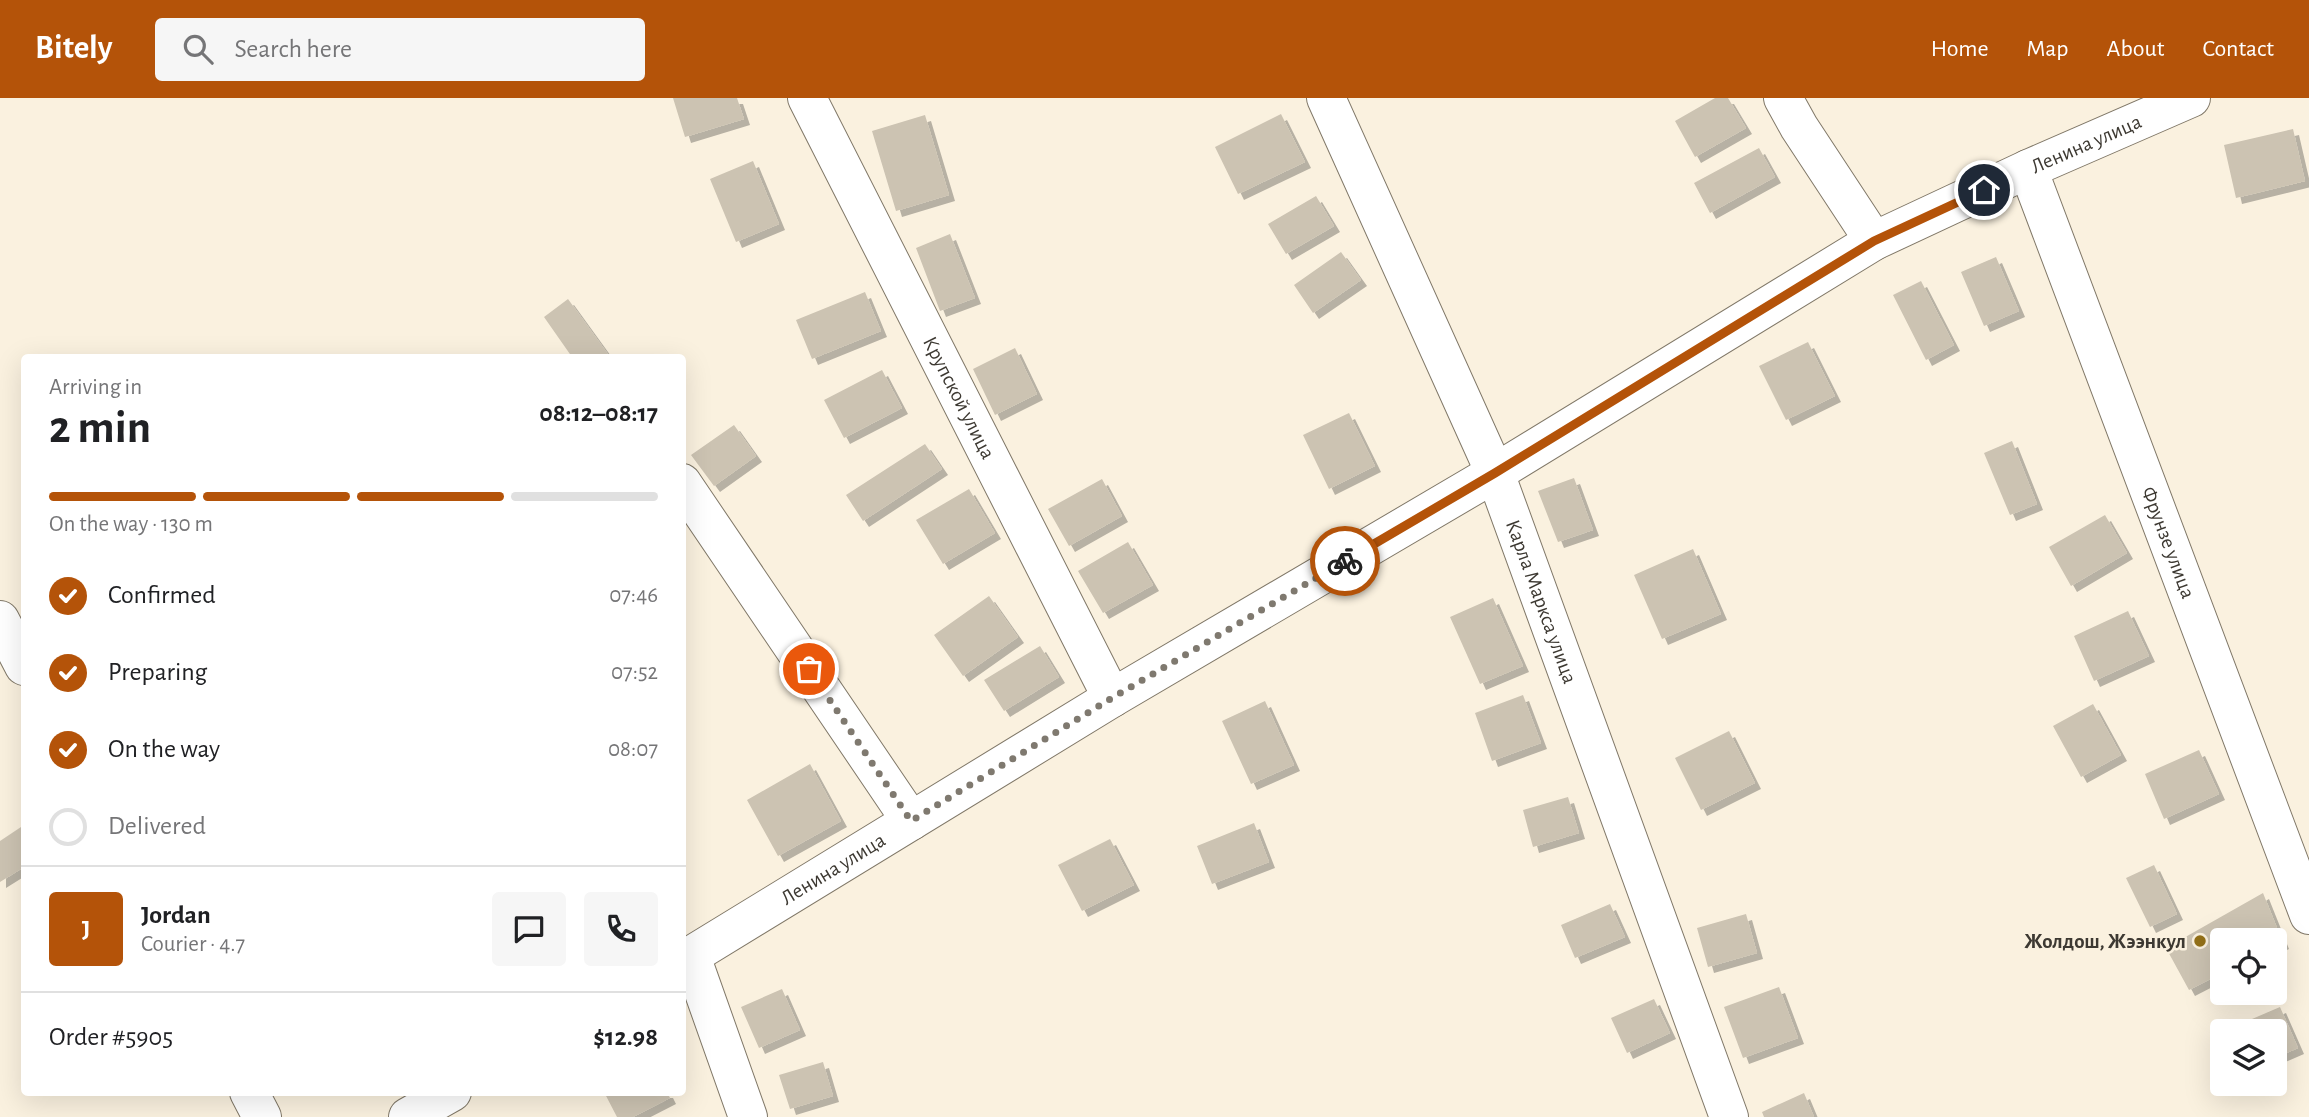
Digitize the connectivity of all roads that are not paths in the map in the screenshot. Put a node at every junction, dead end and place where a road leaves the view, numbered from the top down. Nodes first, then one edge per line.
1 (807, 98) edge
2 (1326, 98) edge
3 (1783, 98) edge
4 (2191, 98) edge
5 (2028, 169) junction
6 (1874, 241) junction
7 (1495, 473) junction
8 (686, 489) edge
9 (0, 620) edge
10 (21, 660) edge
11 (1112, 698) junction
12 (911, 821) junction
13 (2309, 915) edge
14 (687, 959) edge
15 (250, 1096) edge
16 (445, 1096) edge
17 (262, 1117) edge
18 (408, 1117) edge
19 (748, 1117) edge
20 (1729, 1117) edge

1 - 11 street, Крупской улица
2 - 7 street, Карла Маркса улица
3 - 6 street
4 - 5 street, Ленина улица
5 - 6 street, Ленина улица
5 - 13 street, Фрунзе улица
6 - 7 street, Ленина улица
7 - 11 street, Ленина улица
7 - 20 street, Карла Маркса улица
8 - 12 street
9 - 10 street
11 - 12 street, Ленина улица
12 - 14 street, Ленина улица
14 - 19 street
15 - 17 street
16 - 18 street

